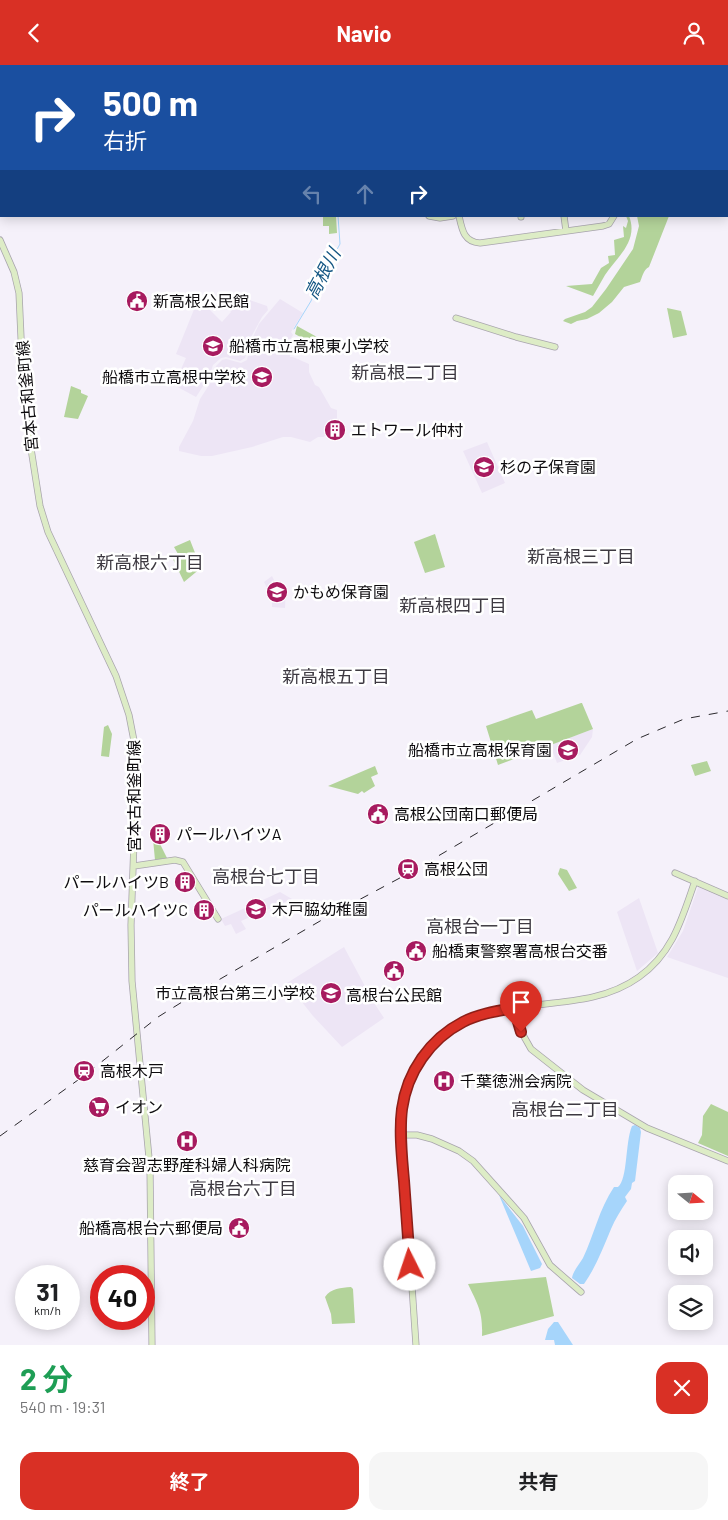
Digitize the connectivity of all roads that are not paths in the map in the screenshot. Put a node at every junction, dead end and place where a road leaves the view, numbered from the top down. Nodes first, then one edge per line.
1 (459, 217) edge
2 (564, 217) edge
3 (613, 217) edge
4 (566, 231) junction
5 (0, 240) edge
6 (456, 317) dead end
7 (555, 347) dead end
8 (134, 866) junction
9 (675, 873) dead end
10 (695, 881) junction
11 (728, 896) edge
12 (218, 919) dead end
13 (514, 1008) junction
14 (401, 1135) junction
15 (728, 1161) edge
16 (581, 1292) dead end
17 (152, 1345) edge
18 (416, 1345) edge

1 - 4 street
2 - 4 street
3 - 4 street
5 - 8 street, 宮本古和釜町線
6 - 7 street
8 - 12 street
8 - 17 street, 宮本古和釜町線
9 - 10 street
10 - 11 street
10 - 13 street
13 - 14 street
13 - 15 street
14 - 16 street
14 - 18 street

